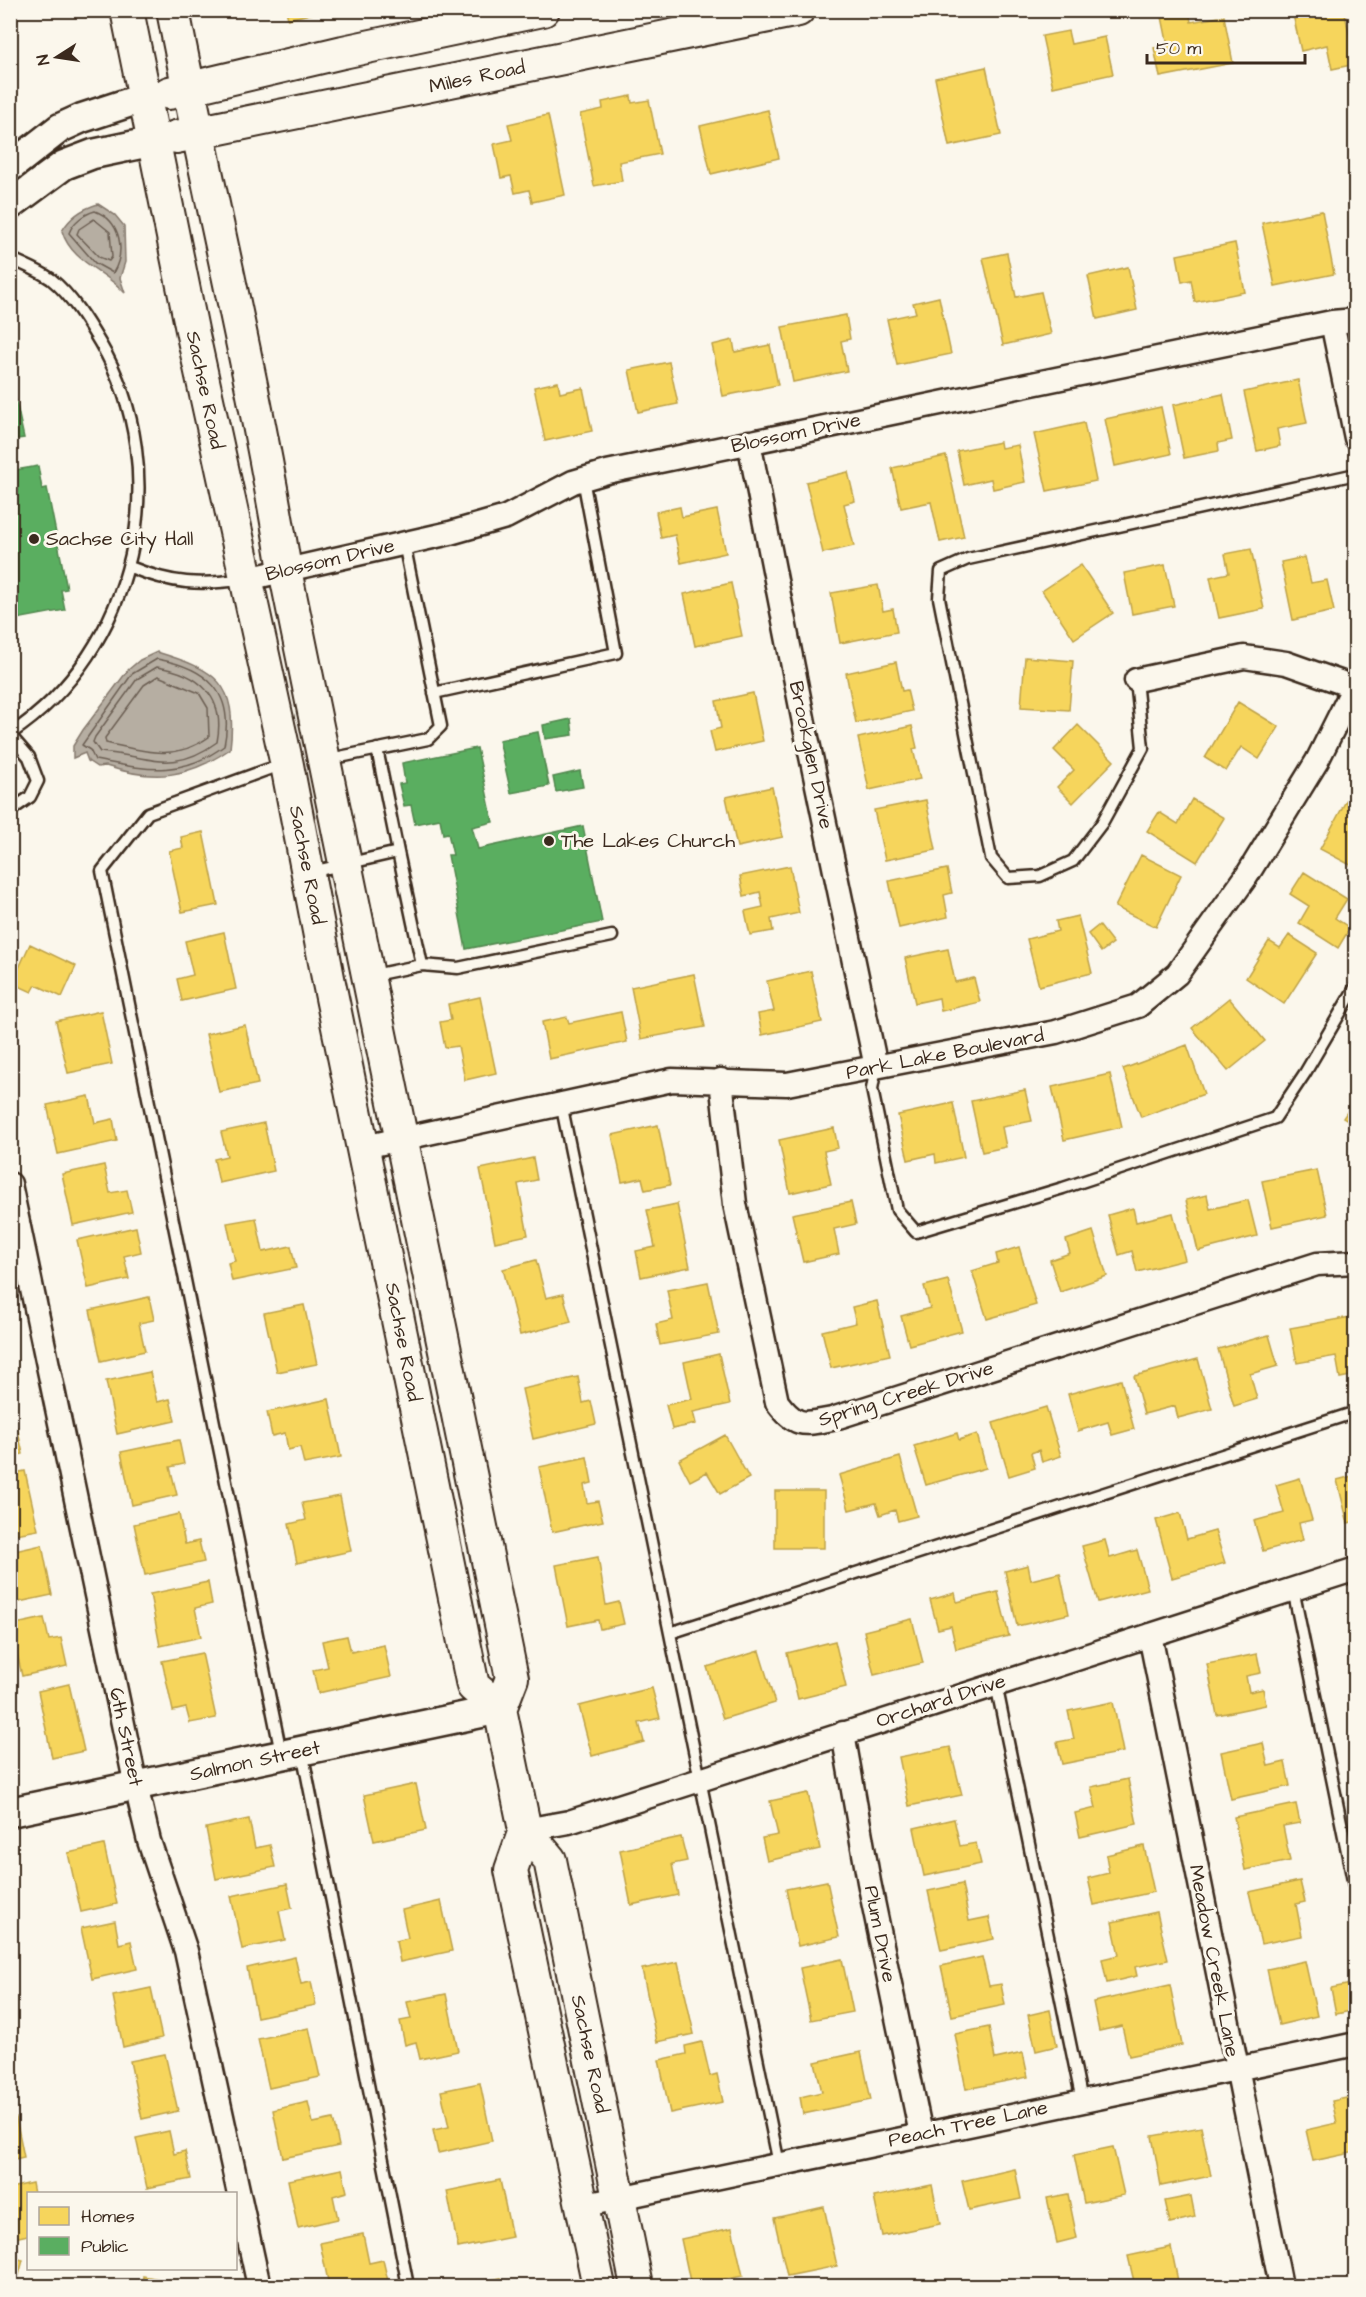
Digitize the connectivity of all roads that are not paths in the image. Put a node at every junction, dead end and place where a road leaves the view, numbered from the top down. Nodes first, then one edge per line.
1 (127, 10) edge
2 (173, 10) edge
3 (543, 10) edge
4 (798, 10) edge
5 (188, 89) junction
6 (146, 97) junction
7 (196, 134) junction
8 (155, 141) junction
9 (10, 167) edge
10 (10, 205) edge
11 (10, 258) edge
12 (1356, 320) edge
13 (1332, 322) junction
14 (1356, 438) edge
15 (749, 442) junction
16 (1356, 474) edge
17 (583, 479) junction
18 (404, 543) junction
19 (130, 567) junction
20 (285, 570) junction
21 (247, 579) junction
22 (1136, 680) joint
23 (1355, 685) edge
24 (434, 693) junction
25 (10, 734) edge
26 (377, 749) junction
27 (325, 760) junction
28 (287, 765) junction
29 (10, 811) edge
30 (398, 852) junction
31 (346, 864) junction
32 (309, 872) junction
33 (612, 936) dead end
34 (422, 965) junction
35 (369, 976) junction
36 (1356, 986) edge
37 (876, 1067) junction
38 (721, 1080) junction
39 (561, 1103) junction
40 (402, 1138) junction
41 (364, 1147) junction
42 (10, 1184) edge
43 (1356, 1262) edge
44 (1356, 1412) edge
45 (1356, 1569) edge
46 (1293, 1589) junction
47 (670, 1633) junction
48 (1150, 1635) junction
49 (996, 1684) junction
50 (500, 1709) junction
51 (843, 1733) junction
52 (292, 1754) junction
53 (700, 1780) junction
54 (136, 1786) junction
55 (10, 1812) edge
56 (525, 1830) junction
57 (1356, 1895) edge
58 (1356, 2044) edge
59 (1236, 2069) junction
60 (1082, 2101) junction
61 (921, 2134) junction
62 (779, 2164) junction
63 (619, 2198) junction
64 (581, 2206) junction
65 (258, 2286) edge
66 (408, 2286) edge
67 (598, 2286) edge
68 (637, 2286) edge
69 (1281, 2286) edge

1 - 6 main road, Sachse Road
2 - 5 main road, Sachse Road
3 - 5 main road
4 - 7 main road, Miles Road
5 - 6 main road
5 - 7 main road, Sachse Road
6 - 8 main road, Sachse Road
6 - 9 street
7 - 8 main road, Miles Road
7 - 20 main road, Sachse Road
8 - 10 street
8 - 21 main road, Sachse Road
11 - 19 lane
12 - 13 street, Blossom Drive
13 - 14 street
13 - 15 street, Blossom Drive
15 - 17 street, Blossom Drive
15 - 37 street, Brookglen Drive
16 - 22 lane
17 - 18 street, Blossom Drive
17 - 24 lane
18 - 20 street, Blossom Drive
18 - 24 lane
19 - 21 lane
19 - 25 lane
20 - 21 street, Blossom Drive
20 - 27 main road, Sachse Road
21 - 28 main road, Sachse Road
22 - 23 street
23 - 37 street, Park Lake Boulevard
24 - 26 lane
25 - 29 lane
26 - 27 lane
26 - 30 lane
27 - 31 main road, Sachse Road
28 - 32 main road, Sachse Road
28 - 52 lane
30 - 31 lane
30 - 34 lane
31 - 32 lane
31 - 35 main road, Sachse Road
32 - 41 main road, Sachse Road
33 - 34 lane
34 - 35 lane
35 - 40 main road, Sachse Road
36 - 37 lane
37 - 38 street, Park Lake Boulevard
38 - 39 street, Park Lake Boulevard
38 - 43 street, Spring Creek Drive
39 - 40 street, Park Lake Boulevard
39 - 47 lane
40 - 41 street, Park Lake Boulevard
40 - 50 main road, Sachse Road
41 - 50 main road, Sachse Road
42 - 54 street, 6th Street
44 - 47 lane
45 - 46 street, Orchard Drive
46 - 48 street, Orchard Drive
46 - 57 lane
47 - 53 lane
48 - 49 street, Orchard Drive
48 - 59 street, Meadow Creek Lane
49 - 51 street, Orchard Drive
49 - 60 lane
50 - 52 street, Salmon Street
50 - 56 main road, Sachse Road
51 - 53 street, Orchard Drive
51 - 61 street, Plum Drive
52 - 54 street, Salmon Street
52 - 66 lane
53 - 56 street, Orchard Drive
53 - 62 lane
54 - 55 street, Salmon Street
54 - 65 street, 6th Street
56 - 63 main road, Sachse Road
56 - 64 main road, Sachse Road
58 - 59 street, Peach Tree Lane
59 - 60 street, Peach Tree Lane
59 - 69 street, Meadow Creek Lane
60 - 61 street, Peach Tree Lane
61 - 62 street, Peach Tree Lane
62 - 63 street, Peach Tree Lane
63 - 64 street, Peach Tree Lane
63 - 68 main road, Sachse Road
64 - 67 main road, Sachse Road

